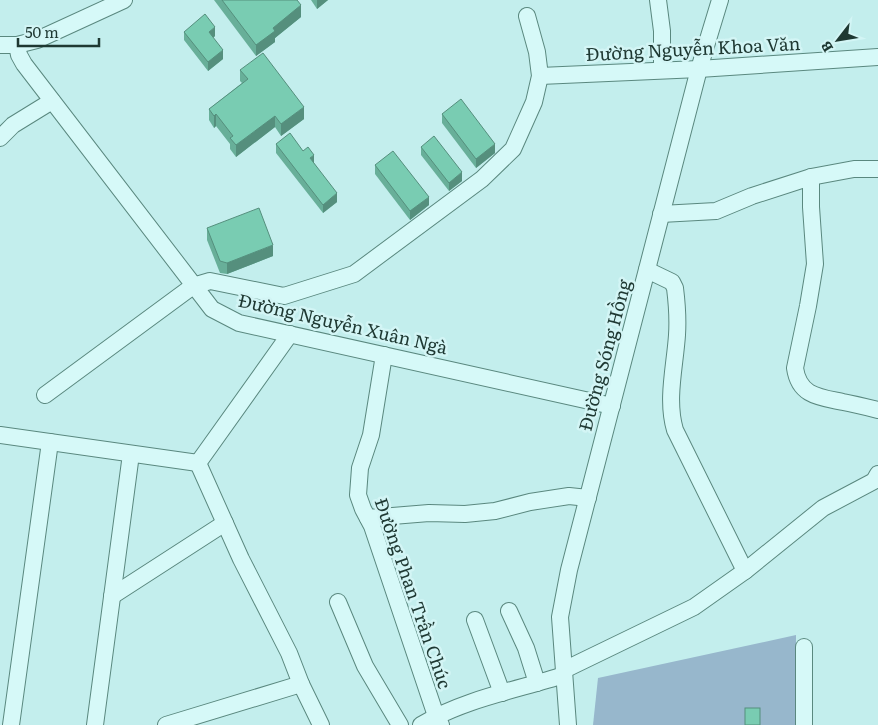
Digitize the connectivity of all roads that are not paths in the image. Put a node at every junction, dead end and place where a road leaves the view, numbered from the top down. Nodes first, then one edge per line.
1 (658, 0) edge
2 (720, 0) edge
3 (118, 1) edge
4 (527, 16) dead end
5 (0, 45) edge
6 (17, 45) junction
7 (878, 57) edge
8 (699, 69) junction
9 (662, 70) junction
10 (540, 76) junction
11 (52, 101) junction
12 (0, 138) edge
13 (878, 169) edge
14 (811, 177) junction
15 (661, 214) junction
16 (647, 270) junction
17 (193, 286) junction
18 (290, 334) junction
19 (384, 355) junction
20 (45, 395) dead end
21 (612, 406) junction
22 (878, 410) edge
23 (0, 435) edge
24 (50, 442) junction
25 (131, 454) junction
26 (198, 463) junction
27 (878, 474) edge
28 (588, 498) junction
29 (368, 518) junction
30 (225, 523) junction
31 (745, 571) junction
32 (112, 596) junction
33 (338, 602) dead end
34 (508, 611) dead end
35 (475, 620) dead end
36 (804, 647) dead end
37 (564, 672) junction
38 (301, 684) junction
39 (537, 684) junction
40 (502, 693) junction
41 (438, 721) edge
42 (11, 725) edge
43 (95, 725) edge
44 (166, 725) edge
45 (321, 725) edge
46 (400, 725) edge
47 (421, 725) edge
48 (568, 725) edge
49 (804, 725) edge

1 - 9 street
2 - 8 street, Đường Sóng Hồng
3 - 6 street
4 - 10 street
5 - 6 street
6 - 11 street, Đường Nguyễn Xuân Ngà
7 - 8 street, Đường Nguyễn Khoa Văn
8 - 9 street, Đường Nguyễn Khoa Văn
8 - 15 street, Đường Sóng Hồng
9 - 10 street, Đường Nguyễn Khoa Văn
10 - 17 street
11 - 12 street
11 - 17 street, Đường Nguyễn Xuân Ngà
13 - 14 street
14 - 15 street
14 - 22 street
15 - 16 street, Đường Sóng Hồng
16 - 21 street, Đường Sóng Hồng
16 - 31 street
17 - 18 street, Đường Nguyễn Xuân Ngà
17 - 20 street
18 - 19 street, Đường Nguyễn Xuân Ngà
18 - 26 street
19 - 21 street, Đường Nguyễn Xuân Ngà
19 - 29 street, Đường Phan Trần Chúc
21 - 28 street, Đường Sóng Hồng
23 - 24 street
24 - 25 street
24 - 42 street
25 - 26 street
25 - 32 street
26 - 30 street
27 - 31 street
28 - 29 street
28 - 37 street, Đường Sóng Hồng
29 - 41 street, Đường Phan Trần Chúc
30 - 32 street
30 - 38 street
31 - 37 street
32 - 43 street
33 - 46 street
34 - 39 street
35 - 40 street
36 - 49 street
37 - 39 street
37 - 48 street, Đường Sóng Hồng
38 - 44 street
38 - 45 street
39 - 40 street
40 - 41 street
41 - 47 street

